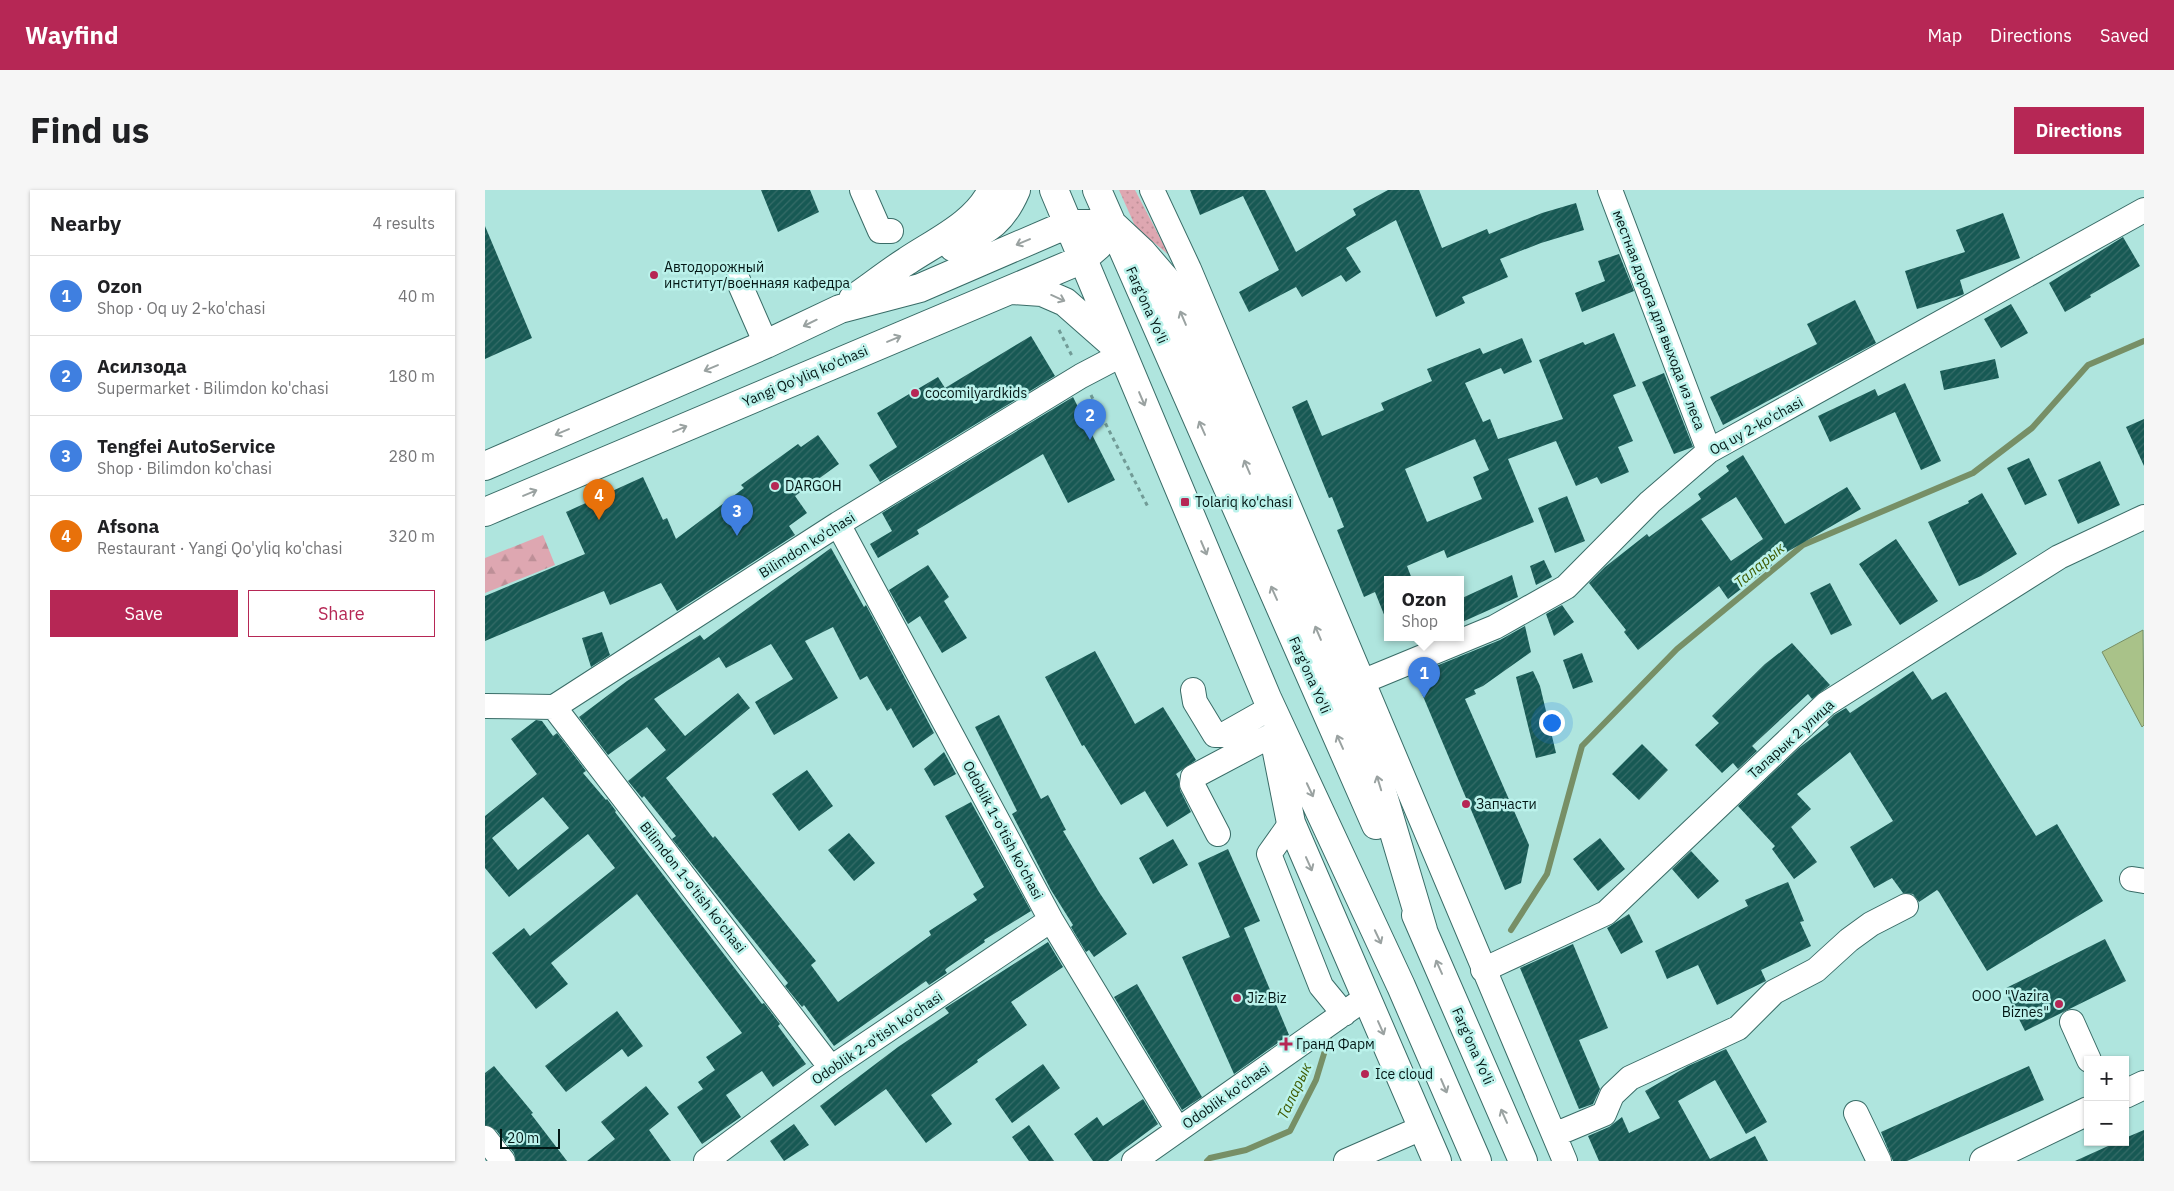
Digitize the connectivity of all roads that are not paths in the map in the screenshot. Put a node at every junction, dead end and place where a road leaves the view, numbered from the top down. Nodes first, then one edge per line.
1 (862, 190) edge
2 (992, 190) edge
3 (1016, 190) edge
4 (1054, 190) edge
5 (1097, 190) edge
6 (1152, 190) edge
7 (1610, 190) edge
8 (2144, 210) edge
9 (1068, 224) junction
10 (1112, 224) junction
11 (891, 231) dead end
12 (1083, 259) junction
13 (738, 280) dead end
14 (880, 280) junction
15 (1011, 290) junction
16 (840, 308) junction
17 (766, 344) junction
18 (1123, 354) junction
19 (1709, 451) junction
20 (485, 466) edge
21 (485, 512) edge
22 (2144, 517) edge
23 (839, 524) junction
24 (1464, 640) edge
25 (1462, 641) edge
26 (1364, 682) junction
27 (1193, 690) dead end
28 (485, 706) edge
29 (554, 707) junction
30 (1270, 714) junction
31 (1291, 823) junction
32 (1218, 834) dead end
33 (1906, 906) dead end
34 (1051, 920) junction
35 (1483, 970) junction
36 (1367, 997) junction
37 (1344, 1014) junction
38 (2072, 1022) dead end
39 (2087, 1056) edge
40 (831, 1068) junction
41 (2144, 1084) edge
42 (2129, 1092) edge
43 (1856, 1113) dead end
44 (2084, 1114) edge
45 (1424, 1127) junction
46 (1178, 1130) junction
47 (1554, 1135) junction
48 (485, 1138) edge
49 (503, 1161) edge
50 (706, 1161) edge
51 (1134, 1161) edge
52 (1346, 1161) edge
53 (1437, 1161) edge
54 (1477, 1161) edge
55 (1523, 1161) edge
56 (1565, 1161) edge
57 (1879, 1161) edge
58 (1984, 1161) edge

1 - 11 street
2 - 14 main road
3 - 14 main road
4 - 9 main road
5 - 10 main road
6 - 26 street
7 - 19 street, местная дорога для выхода из леса
8 - 19 street, Oq uy 2-ko'chasi
9 - 10 main road
9 - 12 main road
9 -> 16 main road
10 - 12 main road, Yangi Qo'yliq ko'chasi
55 -> 10 main road, Farg'ona Yo'li
12 - 15 main road, Yangi Qo'yliq ko'chasi
12 - 18 main road
13 - 17 street
14 - 16 main road
15 -> 18 main road
21 -> 15 main road, Yangi Qo'yliq ko'chasi
16 -> 17 main road
17 -> 20 main road
18 - 23 street, Bilimdon ko'chasi
18 -> 30 main road
19 - 24 street, Oq uy 2-ko'chasi
22 - 35 street, Таларык 2 улица
23 - 29 street, Bilimdon ko'chasi
23 - 34 street, Odoblik 1-o'tish ko'chasi
25 - 26 street, Oq uy 2-ko'chasi
26 - 35 street
27 - 30 street
28 - 29 street
29 - 40 street, Bilimdon 1-o'tish ko'chasi
30 - 31 main road
30 - 32 street
30 -> 54 main road
31 -> 36 main road
31 - 37 street
33 - 47 street
34 - 40 street, Odoblik 2-o'tish ko'chasi
34 - 46 street, Odoblik 1-o'tish ko'chasi
35 - 47 street
36 - 37 street, Odoblik ko'chasi
36 -> 45 main road
37 - 46 street, Odoblik ko'chasi
38 - 39 street
40 - 50 street, Odoblik 2-o'tish ko'chasi
41 - 42 main road
43 - 57 street
44 - 58 main road
45 - 52 street
45 - 53 main road
46 - 51 street, Odoblik ko'chasi
47 - 56 street
48 - 49 street

